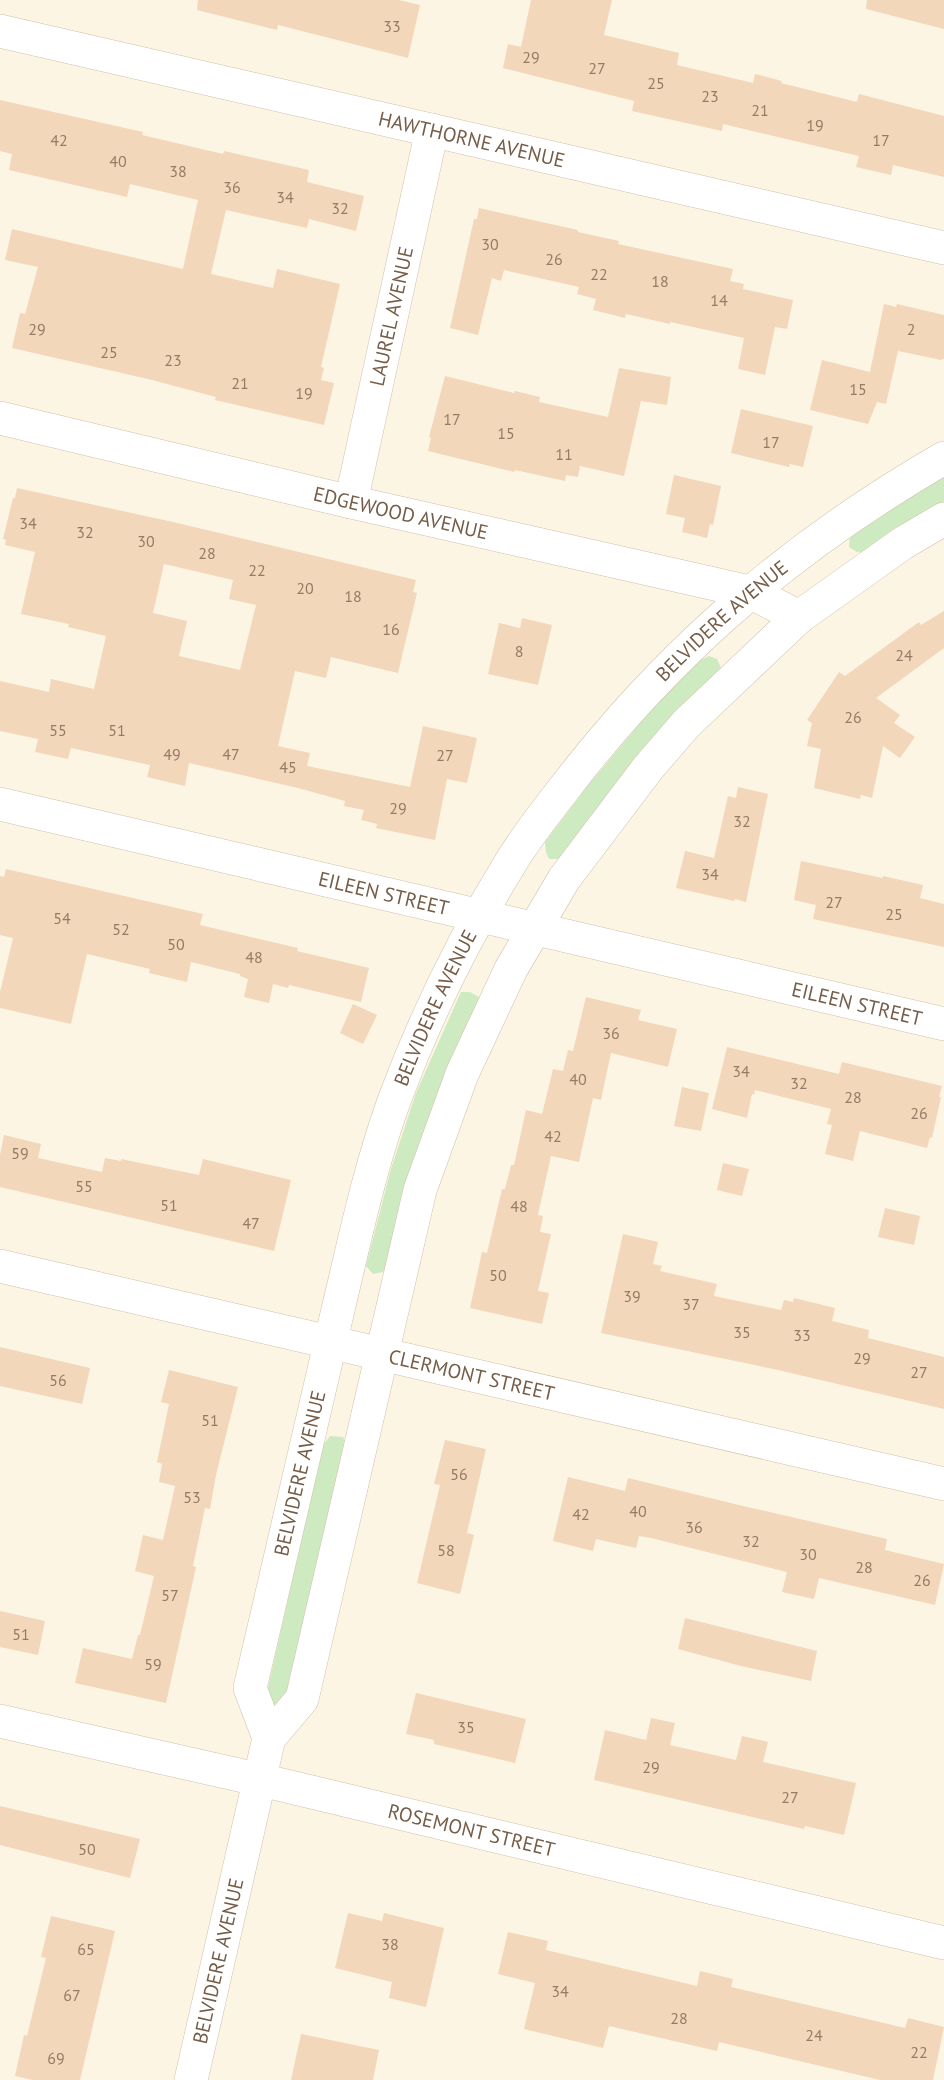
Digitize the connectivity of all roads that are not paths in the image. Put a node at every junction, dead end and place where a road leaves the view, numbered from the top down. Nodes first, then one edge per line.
1 (0, 31) edge
2 (432, 130) junction
3 (944, 248) edge
4 (0, 418) edge
5 (944, 458) edge
6 (351, 502) junction
7 (944, 519) edge
8 (750, 592) junction
9 (799, 617) junction
10 (0, 804) edge
11 (481, 915) junction
12 (536, 928) junction
13 (944, 1024) edge
14 (0, 1266) edge
15 (330, 1343) junction
16 (382, 1354) junction
17 (944, 1484) edge
18 (0, 1721) edge
19 (269, 1738) junction
20 (261, 1780) junction
21 (944, 1942) edge
22 (191, 2080) edge

1 - 2 street, HAWTHORNE AVENUE
2 - 3 street, HAWTHORNE AVENUE
2 - 6 street, LAUREL AVENUE
4 - 6 street, EDGEWOOD AVENUE
5 - 8 street, BELVIDERE AVENUE
6 - 8 street, EDGEWOOD AVENUE
7 - 9 street, BELVIDERE AVENUE
8 - 9 street, EDGEWOOD AVENUE
8 - 11 street, BELVIDERE AVENUE
9 - 12 street, BELVIDERE AVENUE
10 - 11 street, EILEEN STREET
11 - 12 street, EILEEN STREET
11 - 15 street, BELVIDERE AVENUE
12 - 13 street, EILEEN STREET
12 - 16 street, BELVIDERE AVENUE
14 - 15 street, CLERMONT STREET
15 - 16 street, CLERMONT STREET
15 - 19 street, BELVIDERE AVENUE
16 - 17 street, CLERMONT STREET
16 - 19 street, BELVIDERE AVENUE
18 - 20 street, ROSEMONT STREET
19 - 20 street, BELVIDERE AVENUE
20 - 21 street, ROSEMONT STREET
20 - 22 street, BELVIDERE AVENUE

